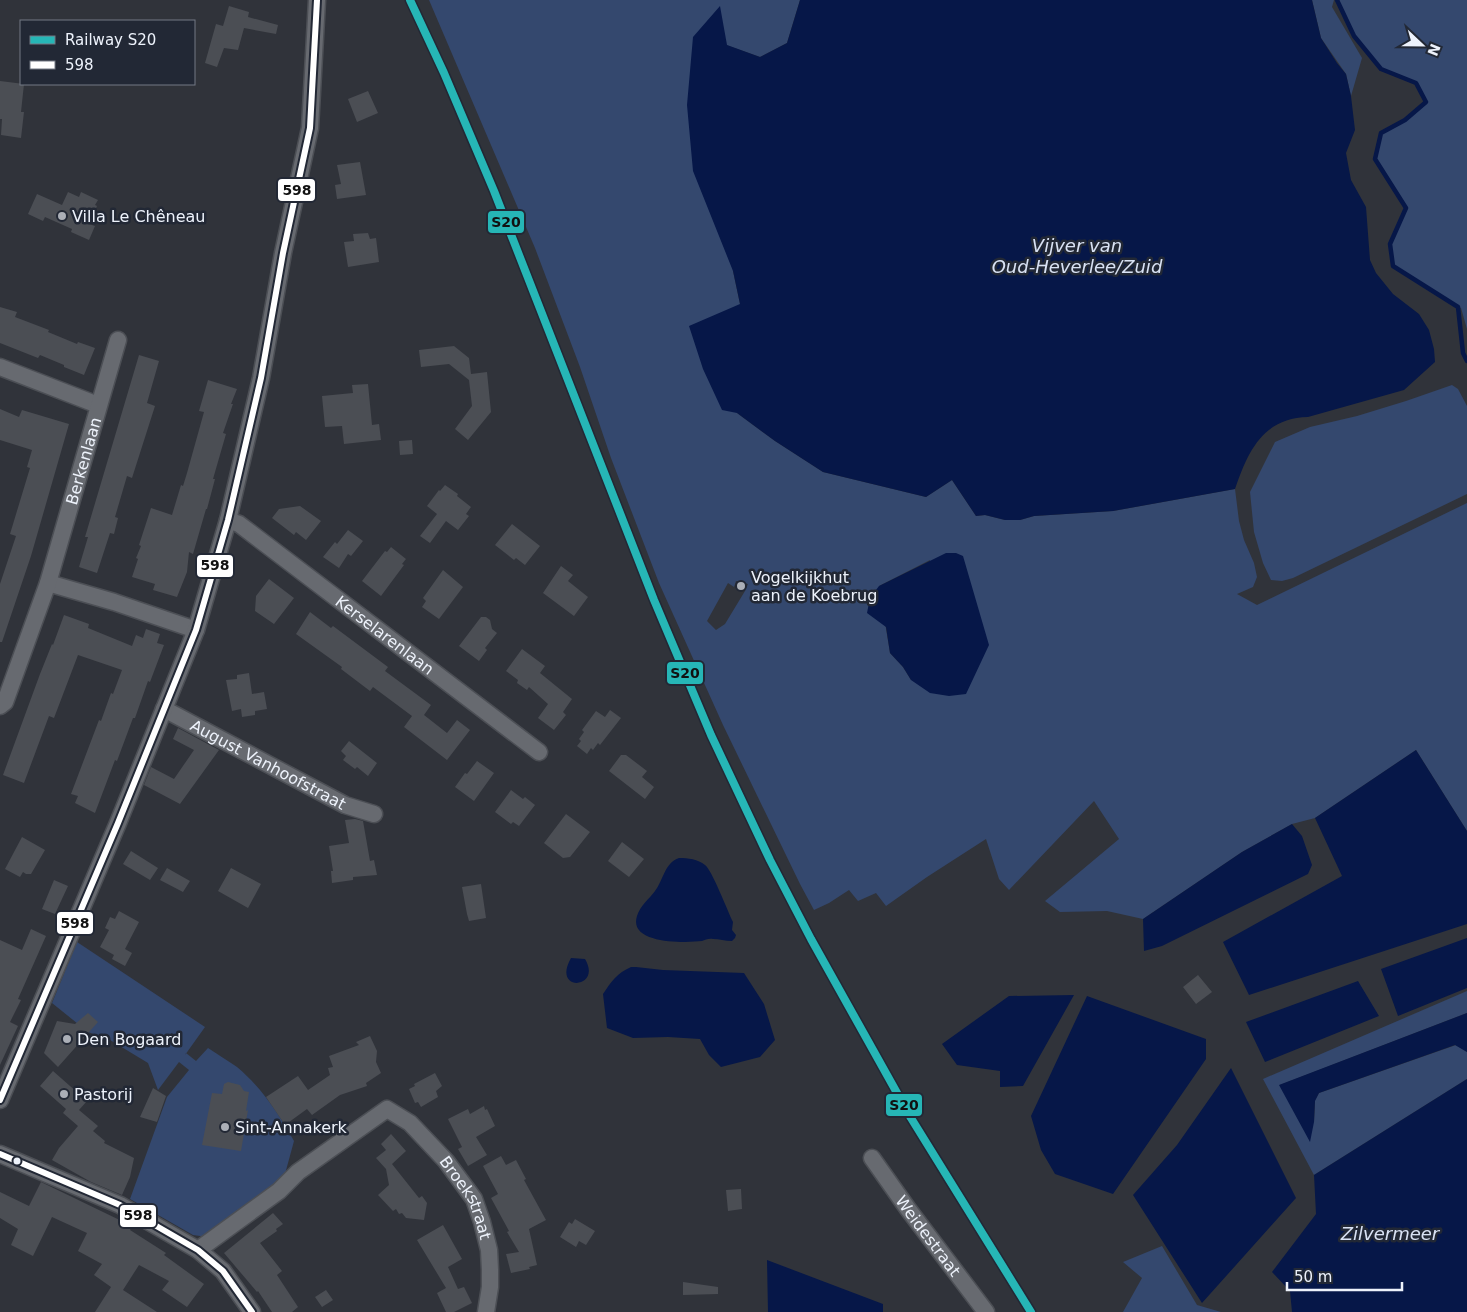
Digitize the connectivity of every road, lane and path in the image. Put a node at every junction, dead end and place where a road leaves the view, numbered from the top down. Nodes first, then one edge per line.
1 (317, 0) edge
2 (118, 340) dead end
3 (0, 367) edge
4 (98, 405) junction
5 (228, 520) junction
6 (48, 583) junction
7 (196, 630) junction
8 (0, 706) edge
9 (164, 709) junction
10 (539, 752) dead end
11 (374, 814) dead end
12 (5, 1074) edge
13 (0, 1100) edge
14 (0, 1154) edge
15 (872, 1158) dead end
16 (193, 1247) junction
17 (252, 1312) edge
18 (486, 1312) edge
19 (986, 1312) edge

1 - 5 street
2 - 4 street, Berkenlaan
3 - 4 street
4 - 6 street, Berkenlaan
5 - 7 street
5 - 10 street, Kerselarenlaan
6 - 7 street
6 - 8 street, Berkenlaan
7 - 9 street
9 - 11 street, August Vanhoofstraat
9 - 12 street
12 - 13 street
14 - 16 street
15 - 19 street, Weidestraat
16 - 17 street
16 - 18 street, Broekstraat

